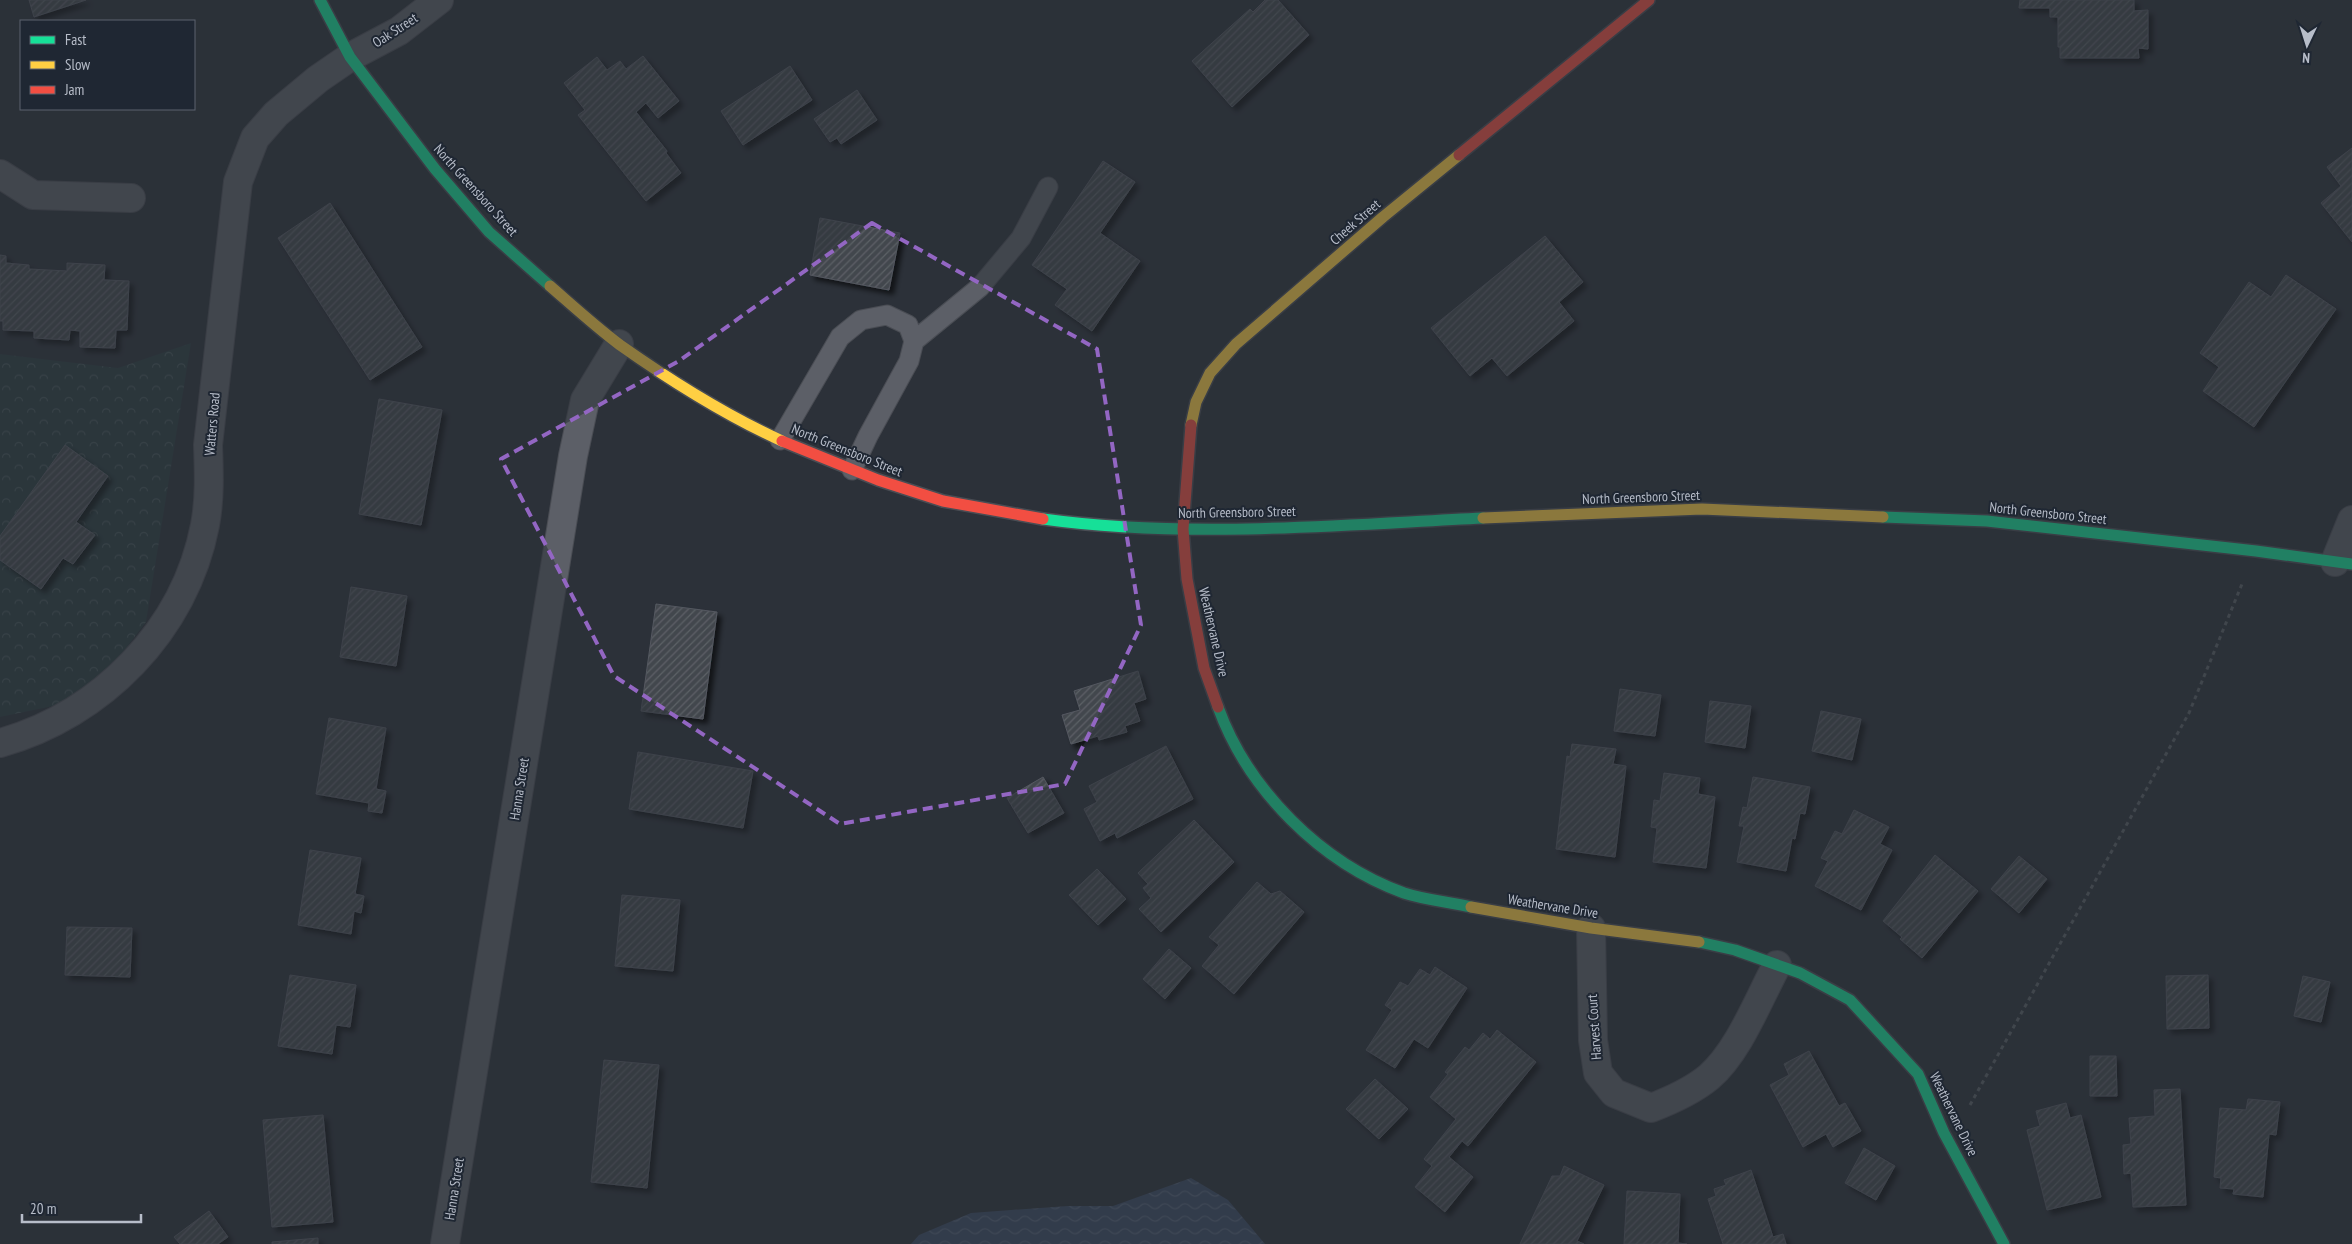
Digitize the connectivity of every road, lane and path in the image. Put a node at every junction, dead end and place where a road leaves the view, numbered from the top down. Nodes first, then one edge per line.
1 (320, 0) edge
2 (439, 0) edge
3 (1649, 0) edge
4 (350, 57) junction
5 (0, 174) edge
6 (1048, 187) dead end
7 (130, 198) dead end
8 (914, 341) junction
9 (619, 344) junction
10 (780, 440) junction
11 (852, 470) junction
12 (2352, 520) edge
13 (1183, 529) junction
14 (2256, 551) junction
15 (2344, 563) edge
16 (0, 743) edge
17 (1591, 928) junction
18 (1777, 965) junction
19 (1944, 1133) junction
20 (445, 1244) edge
21 (2004, 1244) edge

1 - 4 main road, North Greensboro Street
2 - 4 street, Oak Street
3 - 13 main road, Cheek Street
4 - 9 main road, North Greensboro Street
4 - 16 street, Watters Road
5 - 7 street
6 - 8 lane
8 - 10 lane
8 - 11 lane
9 - 10 main road, North Greensboro Street
9 - 20 street, Hanna Street
10 - 11 main road, North Greensboro Street
11 - 13 main road, North Greensboro Street
12 - 15 street
13 - 14 main road, North Greensboro Street
13 - 17 main road, Weathervane Drive
14 - 15 main road, North Greensboro Street
14 - 19 path
17 - 18 main road, Weathervane Drive
17 - 18 street, Harvest Court
18 - 19 main road, Weathervane Drive
19 - 21 main road, Weathervane Drive

